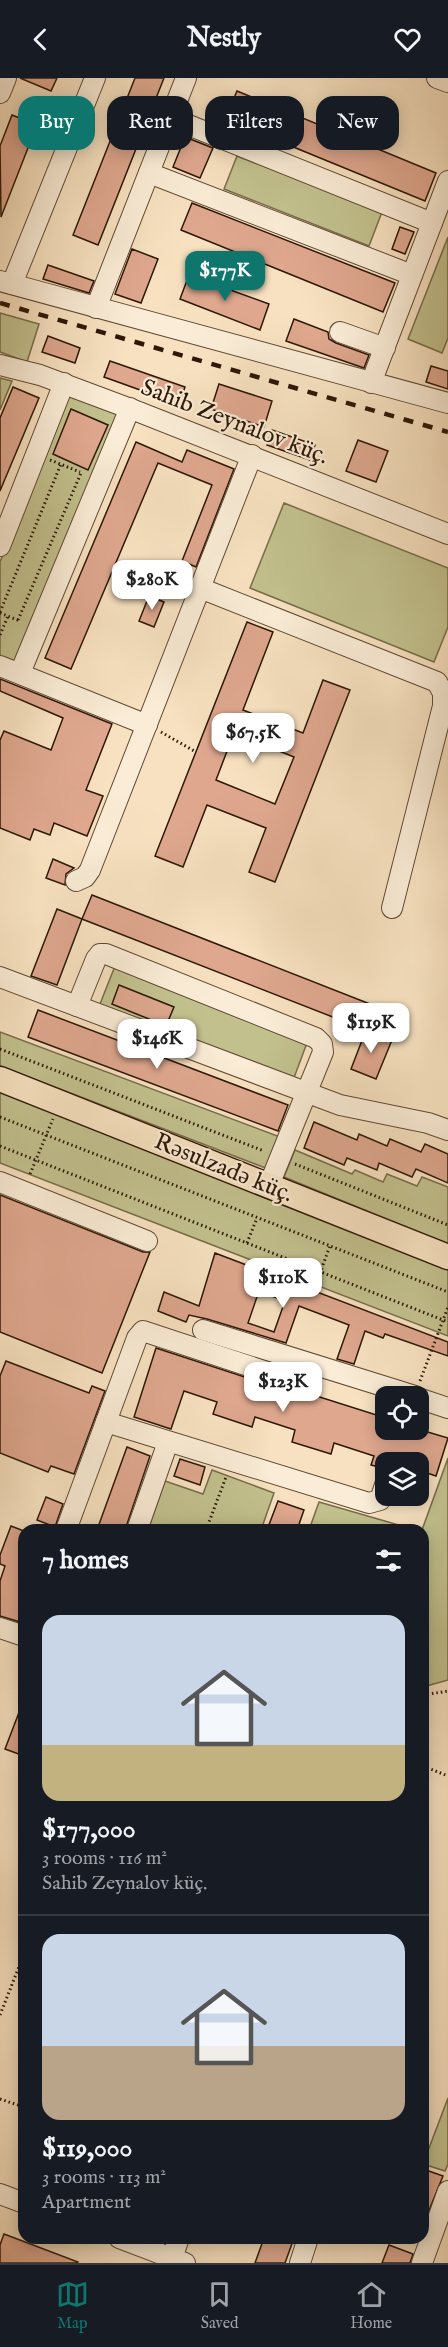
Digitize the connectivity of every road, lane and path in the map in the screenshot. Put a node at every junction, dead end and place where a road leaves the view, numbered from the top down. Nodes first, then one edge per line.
1 (6, 78) edge
2 (95, 78) edge
3 (186, 78) edge
4 (437, 78) edge
5 (448, 82) edge
6 (0, 93) edge
7 (179, 96) edge
8 (193, 127) edge
9 (158, 150) edge
10 (149, 173) junction
11 (448, 181) edge
12 (432, 223) junction
13 (412, 275) junction
14 (6, 283) edge
15 (96, 308) junction
16 (340, 332) dead end
17 (385, 348) junction
18 (0, 365) edge
19 (64, 383) junction
20 (371, 383) junction
21 (448, 403) edge
22 (130, 408) junction
23 (252, 455) junction
24 (42, 457) dead end
25 (61, 464) junction
26 (81, 472) junction
27 (87, 475) dead end
28 (448, 534) edge
29 (0, 546) edge
30 (200, 588) junction
31 (0, 613) edge
32 (8, 616) junction
33 (18, 620) junction
34 (24, 622) dead end
35 (0, 635) edge
36 (0, 666) edge
37 (20, 673) junction
38 (147, 725) junction
39 (196, 752) dead end
40 (76, 881) dead end
41 (392, 908) dead end
42 (0, 977) edge
43 (77, 1006) junction
44 (0, 1049) edge
45 (0, 1079) edge
46 (306, 1093) junction
47 (56, 1112) dead end
48 (0, 1117) edge
49 (448, 1130) edge
50 (46, 1135) junction
51 (0, 1146) edge
52 (280, 1158) junction
53 (36, 1160) junction
54 (30, 1174) dead end
55 (0, 1182) edge
56 (269, 1185) junction
57 (257, 1218) junction
58 (448, 1225) edge
59 (147, 1240) dead end
60 (247, 1243) junction
61 (330, 1246) junction
62 (448, 1257) edge
63 (320, 1271) junction
64 (315, 1286) dead end
65 (448, 1292) edge
66 (448, 1306) edge
67 (443, 1320) junction
68 (448, 1322) edge
69 (203, 1330) dead end
70 (307, 1363) junction
71 (381, 1386) edge
72 (420, 1386) edge
73 (429, 1401) edge
74 (448, 1408) edge
75 (106, 1422) junction
76 (168, 1442) junction
77 (227, 1476) dead end
78 (375, 1501) edge
79 (68, 1524) edge
80 (139, 1524) edge
81 (208, 1524) edge
82 (0, 1628) edge
83 (18, 1634) edge
84 (448, 1691) edge
85 (429, 1694) edge
86 (429, 1768) edge
87 (448, 1776) edge
88 (18, 1969) edge
89 (0, 2014) edge
90 (0, 2099) edge
91 (18, 2105) edge
92 (448, 2190) edge
93 (0, 2194) edge
94 (18, 2201) edge
95 (444, 2216) edge
96 (134, 2244) edge
97 (179, 2244) edge
98 (306, 2244) edge
99 (178, 2260) edge
100 (300, 2263) edge
101 (422, 2263) edge

1 - 6 street
2 - 14 street
3 - 7 street
4 - 5 street
8 - 12 street
9 - 10 street
10 - 13 street
10 - 15 street
11 - 12 street
12 - 13 street
13 - 17 street
14 - 15 street
15 - 20 street
16 - 17 street
17 - 20 street
18 - 19 street, Sahib Zeynalov küç.
19 - 22 street, Sahib Zeynalov küç.
19 - 29 street
20 - 21 street
22 - 23 street, Sahib Zeynalov küç.
22 - 37 street
23 - 28 street, Sahib Zeynalov küç.
23 - 30 street
24 - 25 path
25 - 26 path
25 - 31 path
26 - 27 path
26 - 33 path
30 - 38 street
30 - 41 street
31 - 32 path
32 - 33 path
32 - 35 path
33 - 34 path
36 - 37 street
37 - 38 street
38 - 39 path
38 - 40 street
42 - 43 street
43 - 46 street
43 - 46 street
44 - 52 path
45 - 56 main road, Rəsulzadə küç.
46 - 49 street
46 - 52 street
47 - 50 path
48 - 50 path
50 - 53 path
50 - 57 path
51 - 53 path
52 - 56 street
52 - 58 path
53 - 54 path
53 - 60 path
55 - 59 street
56 - 62 main road, Rəsulzadə küç.
57 - 60 path
57 - 61 path
60 - 63 path
61 - 63 path
61 - 65 path
63 - 64 path
63 - 67 path
66 - 67 path
67 - 68 path
67 - 72 path
69 - 70 street
70 - 71 street
70 - 75 street
73 - 74 street
75 - 76 street
75 - 79 street
76 - 78 street
76 - 80 street
77 - 81 path
82 - 83 street
84 - 85 path
86 - 87 path
88 - 89 path
90 - 91 path
92 - 95 street
93 - 94 street
95 - 101 street
96 - 99 street
97 - 99 street
98 - 100 street

